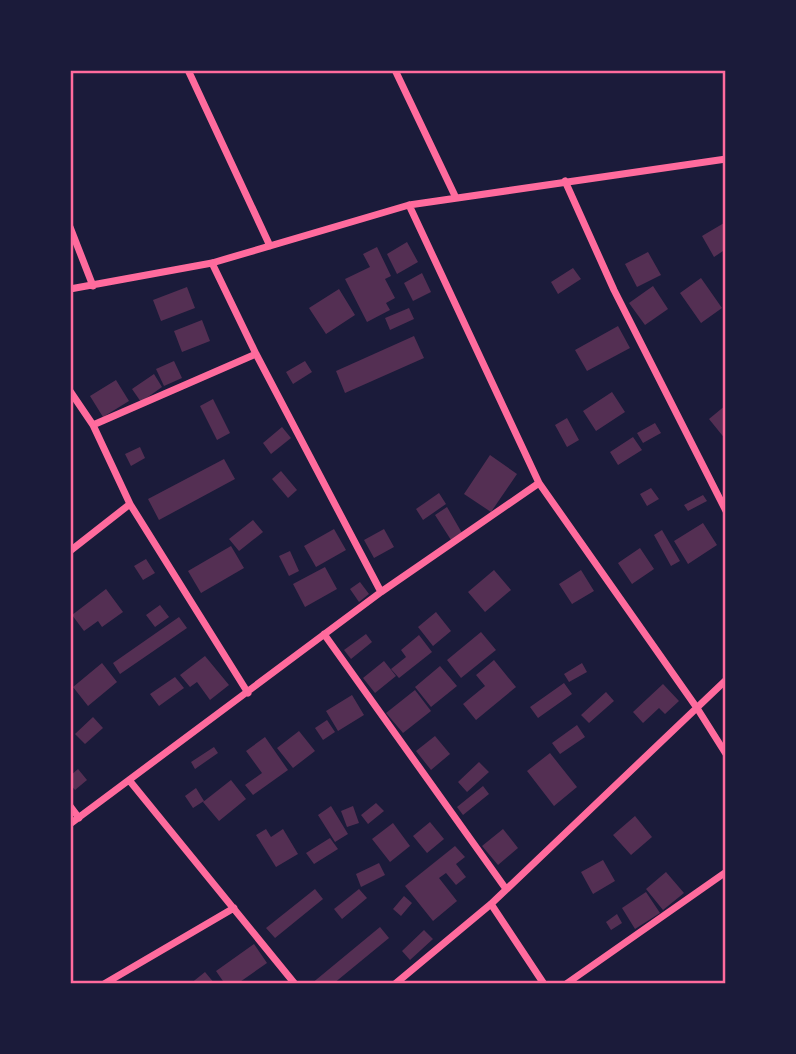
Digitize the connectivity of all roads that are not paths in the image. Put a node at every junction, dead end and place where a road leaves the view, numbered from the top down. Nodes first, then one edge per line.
1 (188, 70) edge
2 (395, 70) edge
3 (726, 159) edge
4 (565, 181) junction
5 (456, 198) junction
6 (409, 205) junction
7 (70, 227) edge
8 (270, 246) junction
9 (212, 262) junction
10 (93, 286) junction
11 (70, 289) edge
12 (256, 354) junction
13 (70, 391) edge
14 (93, 425) junction
15 (539, 483) junction
16 (131, 504) junction
17 (726, 511) edge
18 (70, 551) edge
19 (381, 592) junction
20 (324, 634) junction
21 (726, 680) edge
22 (248, 693) junction
23 (697, 708) junction
24 (726, 754) edge
25 (129, 780) junction
26 (70, 806) edge
27 (79, 818) junction
28 (70, 824) edge
29 (726, 873) edge
30 (506, 889) junction
31 (491, 904) junction
32 (234, 908) junction
33 (104, 984) edge
34 (295, 984) edge
35 (395, 984) edge
36 (544, 984) edge
37 (566, 984) edge

1 - 8 street
2 - 5 street
3 - 4 street
4 - 5 street
4 - 17 street
5 - 6 street
6 - 8 street
6 - 15 street
7 - 10 street
8 - 9 street
9 - 10 street
9 - 12 street
10 - 11 street
12 - 14 street
12 - 19 street
13 - 14 street
14 - 16 street
15 - 19 street
15 - 23 street
16 - 18 street
16 - 22 street
19 - 20 street
20 - 22 street
20 - 30 street
21 - 23 street
22 - 25 street
23 - 24 street
23 - 30 street
25 - 27 street
25 - 32 street
26 - 27 street
27 - 28 street
29 - 37 street
30 - 31 street
31 - 35 street
31 - 36 street
32 - 33 street
32 - 34 street

